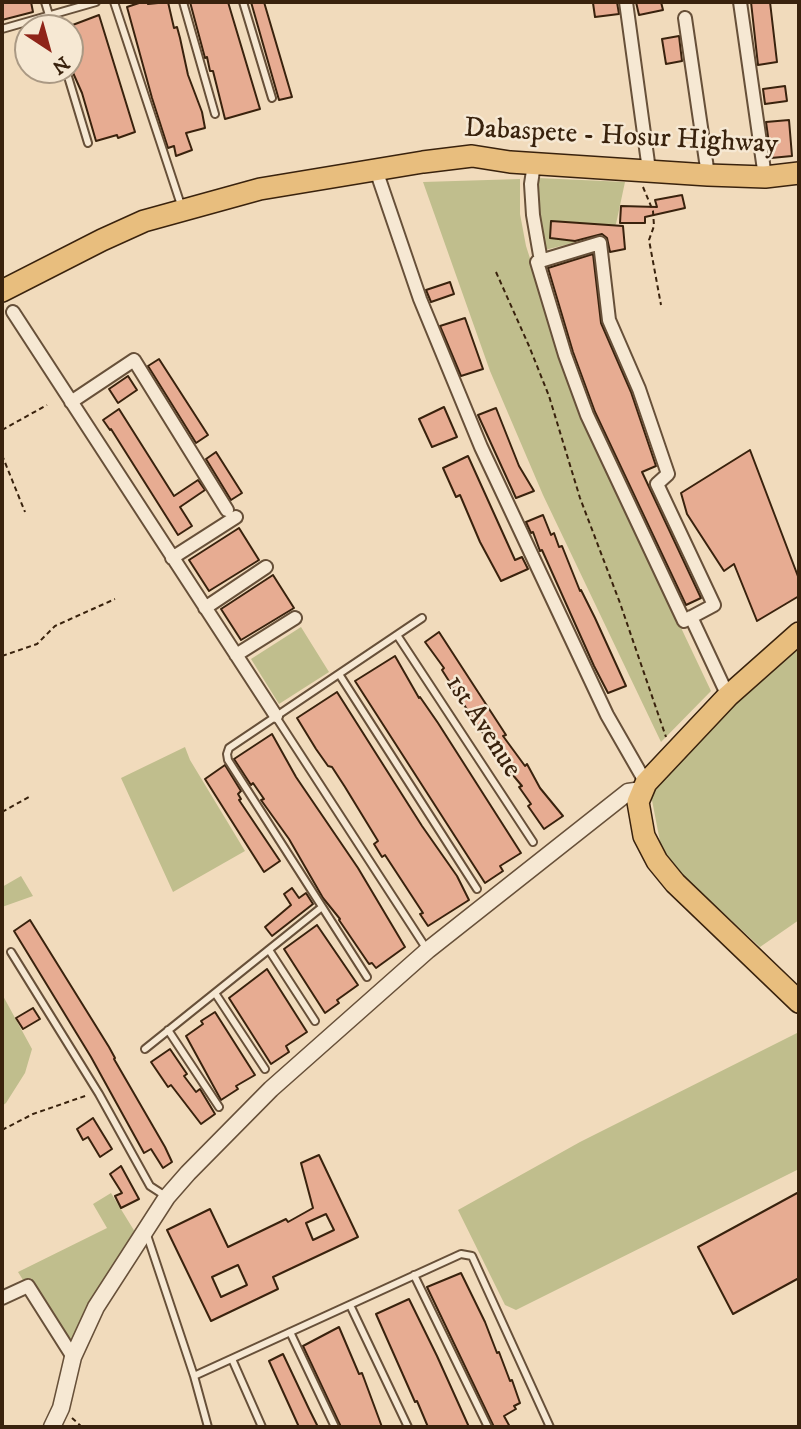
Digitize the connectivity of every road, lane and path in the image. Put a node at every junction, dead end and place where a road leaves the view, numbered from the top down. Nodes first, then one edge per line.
1 (96, 2) edge
2 (114, 2) edge
3 (183, 2) edge
4 (243, 2) edge
5 (626, 2) edge
6 (740, 2) edge
7 (56, 14) edge
8 (685, 18) dead end
9 (70, 84) edge
10 (272, 98) dead end
11 (215, 114) dead end
12 (88, 143) dead end
13 (534, 164) junction
14 (376, 170) junction
15 (643, 170) junction
16 (799, 173) edge
17 (708, 175) junction
18 (765, 177) junction
19 (182, 210) junction
20 (541, 261) junction
21 (496, 272) dead end
22 (2, 291) edge
23 (661, 306) dead end
24 (13, 312) dead end
25 (71, 402) junction
26 (47, 405) dead end
27 (2, 430) edge
28 (2, 455) edge
29 (25, 512) dead end
30 (172, 558) junction
31 (266, 568) dead end
32 (115, 599) dead end
33 (205, 608) junction
34 (691, 617) junction
35 (295, 618) dead end
36 (422, 618) dead end
37 (799, 633) edge
38 (397, 635) junction
39 (236, 655) junction
40 (2, 656) edge
41 (339, 674) junction
42 (728, 696) junction
43 (276, 716) junction
44 (674, 753) junction
45 (644, 787) junction
46 (29, 797) dead end
47 (2, 812) edge
48 (533, 842) dead end
49 (477, 889) dead end
50 (322, 907) junction
51 (269, 950) junction
52 (428, 950) junction
53 (11, 952) dead end
54 (367, 977) dead end
55 (215, 993) junction
56 (799, 1002) edge
57 (315, 1021) dead end
58 (168, 1030) junction
59 (145, 1049) dead end
60 (265, 1069) dead end
61 (99, 1094) junction
62 (219, 1107) dead end
63 (2, 1130) edge
64 (167, 1197) junction
65 (145, 1230) junction
66 (414, 1275) junction
67 (2, 1298) edge
68 (350, 1305) junction
69 (290, 1332) junction
70 (73, 1357) junction
71 (232, 1359) junction
72 (194, 1376) junction
73 (52, 1427) edge
74 (208, 1427) edge
75 (262, 1427) edge
76 (335, 1427) edge
77 (408, 1427) edge
78 (488, 1427) edge
79 (550, 1427) edge

1 - 7 lane
2 - 19 lane
3 - 11 lane
4 - 10 lane
5 - 15 street
6 - 18 street
8 - 17 street
9 - 12 lane
13 - 14 highway, Dabaspete - Hosur Highway
13 - 15 highway, Dabaspete - Hosur Highway
13 - 20 street
14 - 19 highway, Dabaspete - Hosur Highway
14 - 45 street
15 - 17 highway, Dabaspete - Hosur Highway
15 - 23 path
16 - 18 highway, Dabaspete - Hosur Highway
17 - 18 highway, Dabaspete - Hosur Highway
19 - 22 highway, Dabaspete - Hosur Highway
20 - 34 street
20 - 34 street
21 - 44 path
24 - 25 street
25 - 30 street
25 - 30 street
26 - 27 path
28 - 29 path
30 - 33 street
31 - 33 street
32 - 40 path
33 - 39 street
34 - 42 street
35 - 39 street
36 - 38 lane
37 - 42 highway
38 - 41 lane
38 - 48 lane, 1st Avenue
39 - 43 street
41 - 43 lane
41 - 49 lane
42 - 44 highway
43 - 50 lane
43 - 52 lane
44 - 45 highway
45 - 52 street
45 - 56 highway
46 - 47 path
50 - 51 lane
50 - 54 lane
51 - 55 lane
51 - 57 lane
52 - 64 street
53 - 61 lane
55 - 58 lane
55 - 60 lane
58 - 59 lane
58 - 62 lane
61 - 63 path
61 - 64 lane
64 - 65 street
65 - 70 street
65 - 72 lane
66 - 68 lane
66 - 78 lane
66 - 79 lane
67 - 70 street
68 - 69 lane
68 - 77 lane
69 - 71 lane
69 - 76 lane
70 - 73 street
71 - 72 lane
71 - 75 lane
72 - 74 lane

